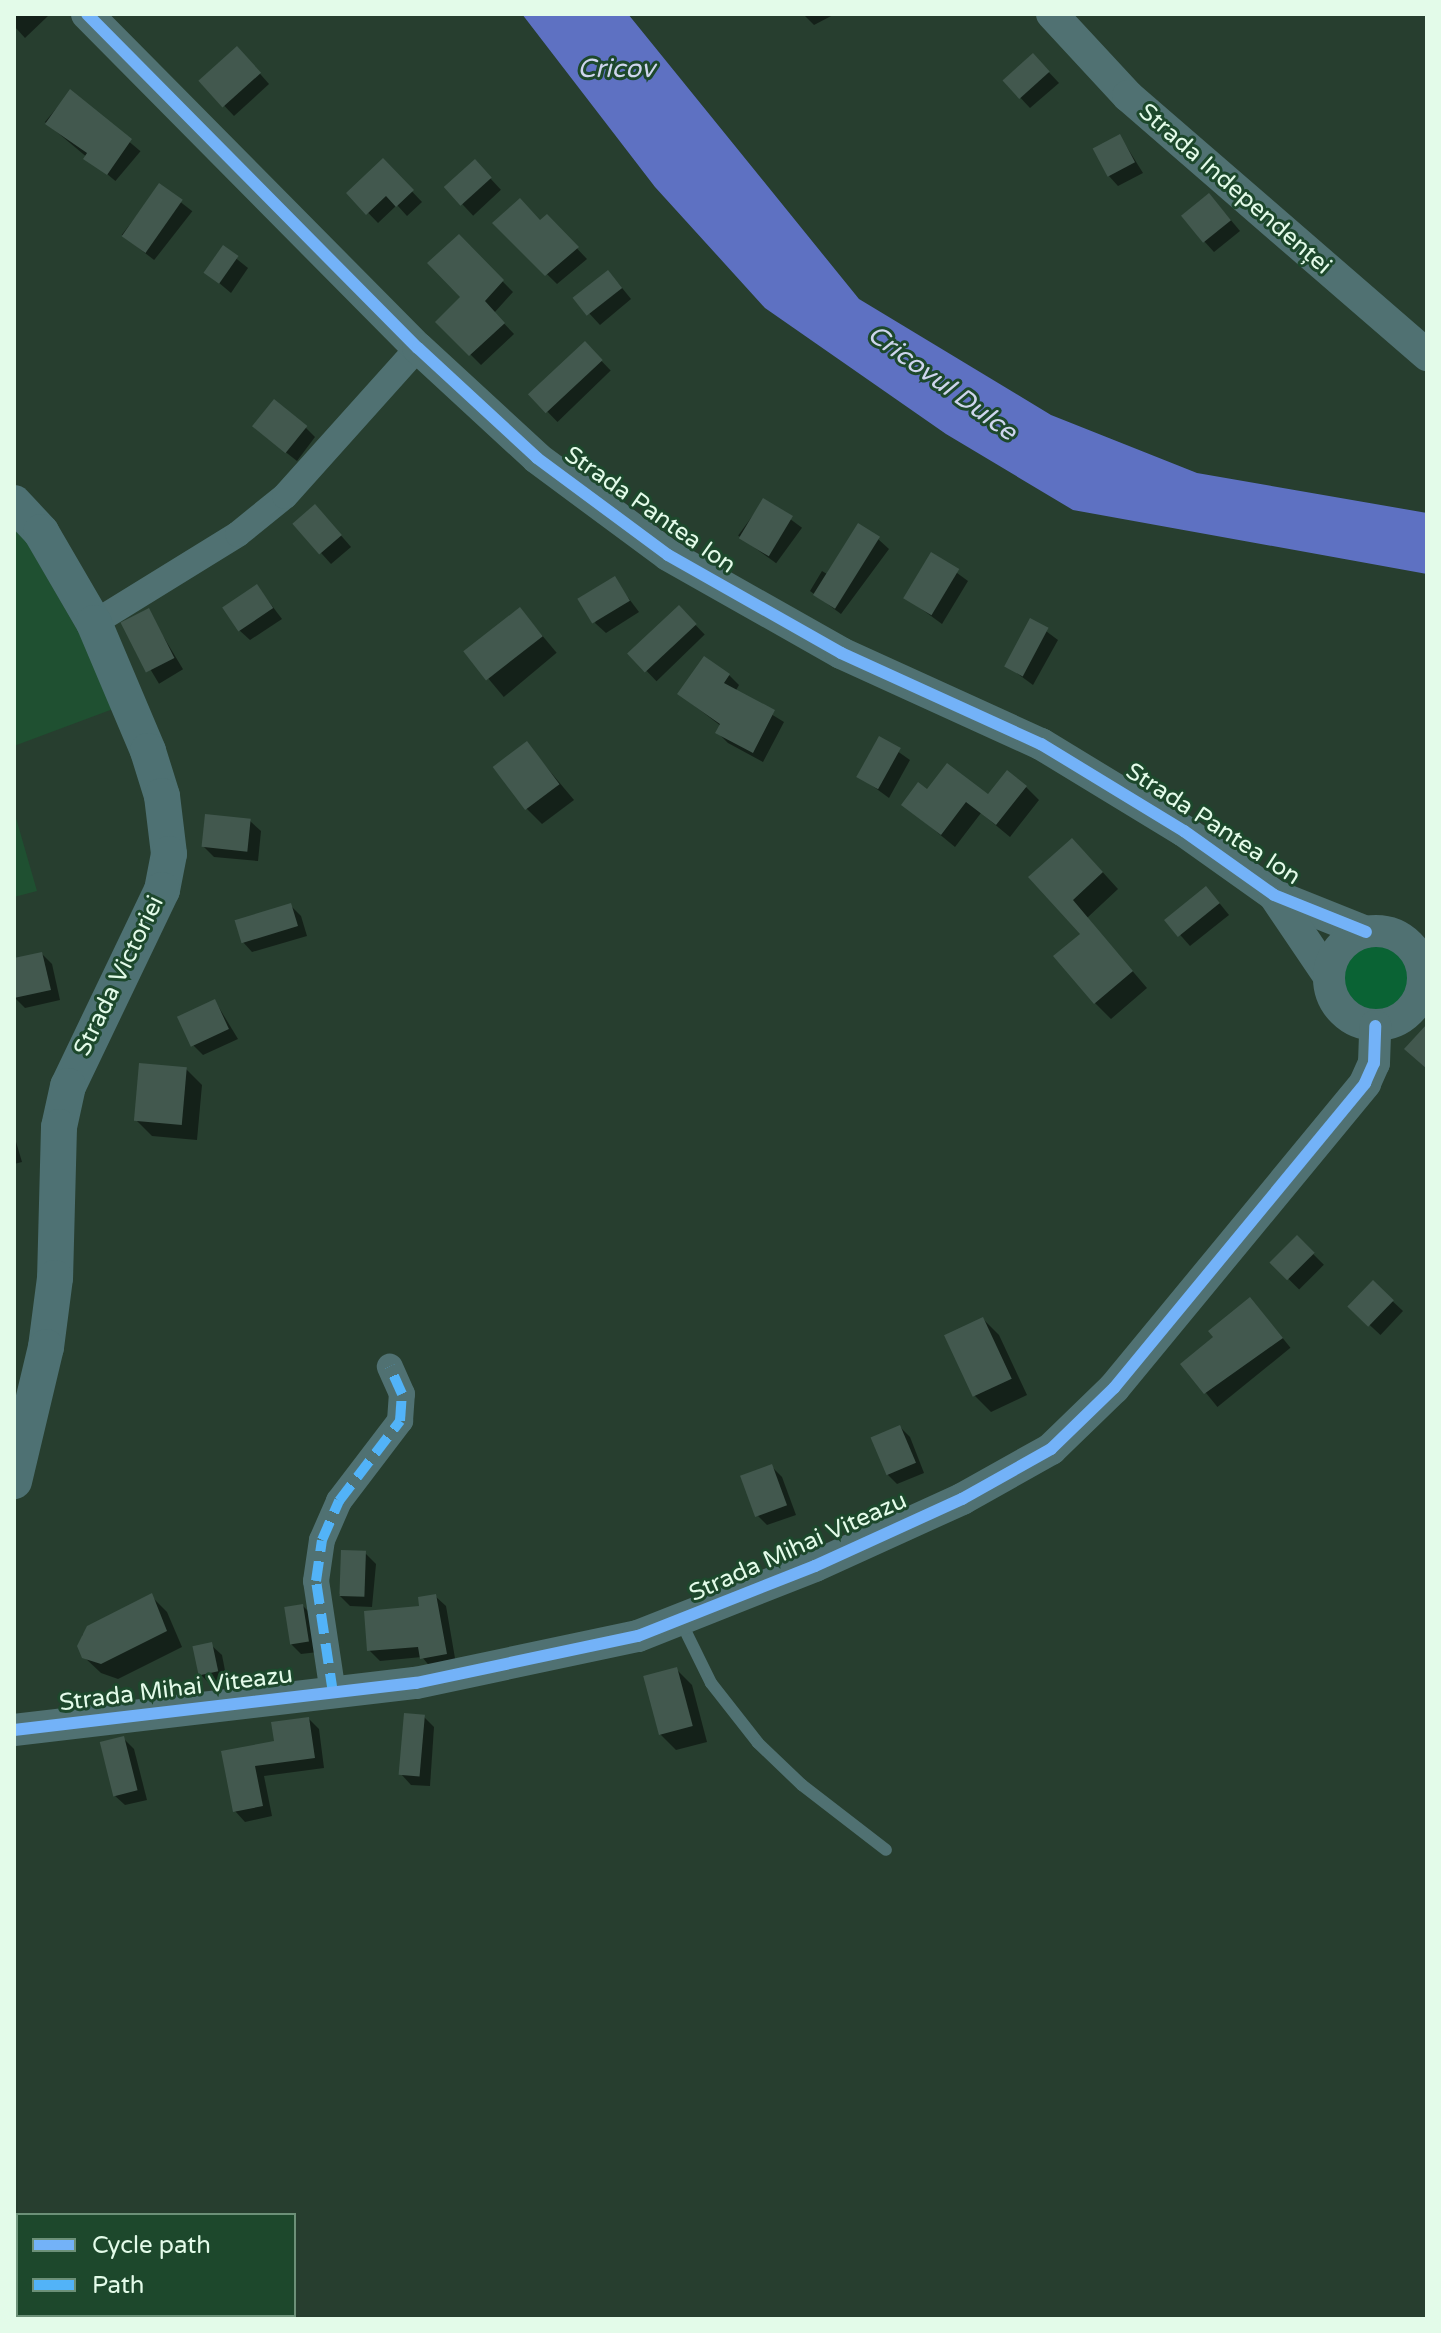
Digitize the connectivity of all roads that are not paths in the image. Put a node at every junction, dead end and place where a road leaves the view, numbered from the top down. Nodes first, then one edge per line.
1 (1052, 14) edge
2 (97, 17) edge
3 (418, 348) junction
4 (1427, 355) edge
5 (14, 503) edge
6 (94, 623) junction
7 (1274, 895) junction
8 (1366, 932) junction
9 (1425, 973) edge
10 (1328, 975) junction
11 (1375, 1026) junction
12 (390, 1367) dead end
13 (14, 1481) edge
14 (681, 1622) junction
15 (333, 1693) junction
16 (14, 1730) edge
17 (886, 1850) dead end

1 - 4 street, Strada Independenței
2 - 3 street, Strada Pantea Ion
3 - 6 street
3 - 7 street, Strada Pantea Ion
5 - 6 main road, Strada Victoriei
6 - 13 main road, Strada Victoriei
7 - 8 street, Strada Pantea Ion
7 - 10 street, Strada Pantea Ion
8 - 9 street
8 - 10 street
9 - 11 street
10 - 11 street
11 - 14 street, Strada Mihai Viteazu
12 - 15 street, Strada Mihai Viteazu
14 - 15 street, Strada Mihai Viteazu
14 - 17 lane, Strada Mihai Viteazu
15 - 16 street, Strada Mihai Viteazu

